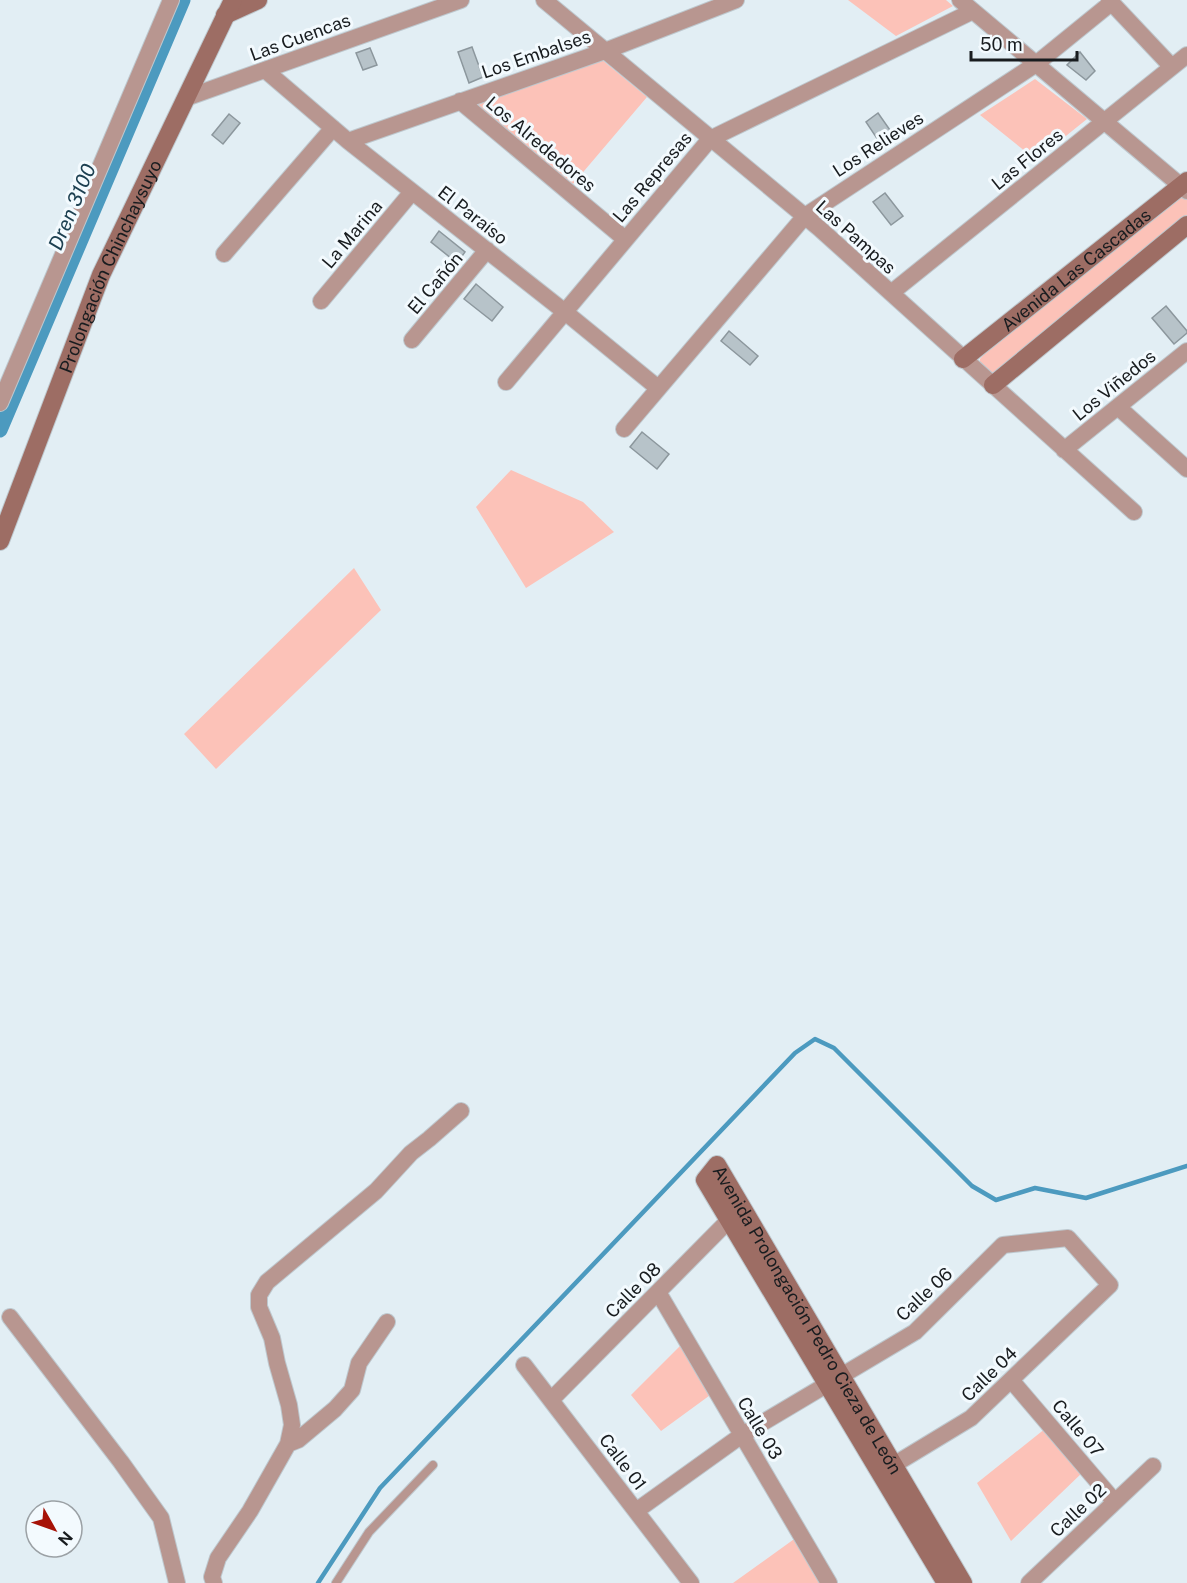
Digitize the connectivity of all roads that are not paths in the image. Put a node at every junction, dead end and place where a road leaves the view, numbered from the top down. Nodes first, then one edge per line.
1 (171, 0) edge
2 (258, 0) edge
3 (461, 0) edge
4 (544, 0) edge
5 (736, 0) edge
6 (1110, 1) edge
7 (967, 5) edge
8 (229, 8) edge
9 (605, 51) junction
10 (1187, 55) edge
11 (1036, 64) junction
12 (1172, 67) junction
13 (265, 70) junction
14 (186, 98) junction
15 (460, 101) junction
16 (1104, 122) junction
17 (333, 128) junction
18 (710, 139) junction
19 (348, 141) junction
20 (1185, 186) edge
21 (412, 192) junction
22 (805, 216) junction
23 (1187, 225) edge
24 (625, 240) junction
25 (487, 250) junction
26 (224, 254) dead end
27 (891, 293) junction
28 (321, 301) dead end
29 (565, 312) junction
30 (412, 340) dead end
31 (1187, 351) edge
32 (963, 359) junction
33 (506, 382) dead end
34 (993, 385) junction
35 (658, 388) junction
36 (0, 403) edge
37 (1118, 407) junction
38 (624, 429) dead end
39 (1064, 450) junction
40 (1187, 469) edge
41 (1134, 512) dead end
42 (0, 541) edge
43 (461, 1111) dead end
44 (742, 1207) junction
45 (729, 1221) junction
46 (1110, 1286) joint
47 (658, 1292) junction
48 (10, 1317) dead end
49 (387, 1322) dead end
50 (524, 1365) dead end
51 (834, 1380) junction
52 (1011, 1380) junction
53 (551, 1400) junction
54 (742, 1435) junction
55 (288, 1444) junction
56 (433, 1465) dead end
57 (1153, 1466) dead end
58 (887, 1469) junction
59 (1115, 1502) junction
60 (636, 1511) junction
61 (177, 1583) edge
62 (214, 1583) edge
63 (336, 1583) edge
64 (692, 1583) edge
65 (829, 1583) edge
66 (946, 1583) edge
67 (963, 1583) edge
68 (1029, 1583) edge

1 - 36 street
2 - 8 street
3 - 13 street, Las Cuencas
4 - 9 street, Las Pampas
5 - 9 street, Los Embalses
6 - 11 street, Los Relieves
6 - 12 street
7 - 11 street
7 - 18 street, Las Represas
8 - 14 street, Prolongación Chinchaysuyo
9 - 15 street, Los Embalses
9 - 18 street, Las Pampas
10 - 12 street, Las Flores
11 - 16 street
11 - 22 street, Los Relieves
12 - 16 street, Las Flores
13 - 14 street, Las Cuencas
13 - 17 street, El Paraíso
14 - 42 street, Prolongación Chinchaysuyo
15 - 19 street, Los Embalses
15 - 24 street, Los Alrededores
16 - 20 street
16 - 27 street, Las Flores
17 - 19 street, El Paraíso
17 - 26 street
18 - 22 street, Las Pampas
18 - 24 street, Las Represas
19 - 21 street, El Paraíso
20 - 32 street, Avenida Las Cascadas
21 - 25 street, El Paraíso
21 - 28 street, La Marina
22 - 27 street, Las Pampas
22 - 35 street, Los Relieves
23 - 34 street, Avenida Las Cascadas
24 - 29 street, Las Represas
25 - 29 street, El Paraíso
25 - 30 street, El Cañón
27 - 32 street, Las Pampas
29 - 33 street, Las Represas
29 - 35 street, El Paraíso
31 - 37 street, Los Viñedos
32 - 34 street, Las Pampas
34 - 39 street, Las Pampas
35 - 38 street, Los Relieves
37 - 39 street, Los Viñedos
37 - 40 street
39 - 41 street, Las Pampas
43 - 55 street
44 - 45 street, Calle 08
44 - 45 street, Avenida Prolongación Pedro Cieza de León
44 - 51 street, Avenida Prolongación Pedro Cieza de León
45 - 47 street, Calle 08
45 - 51 street, Avenida Prolongación Pedro Cieza de León
46 - 51 street, Calle 06
46 - 52 street, Calle 04
47 - 53 street, Calle 08
47 - 54 street, Calle 03
48 - 61 street
49 - 55 street
50 - 53 street, Calle 01
51 - 54 street, Calle 06
51 - 58 street, Avenida Prolongación Pedro Cieza de León
52 - 58 street, Calle 04
52 - 59 street, Calle 07
53 - 60 street, Calle 01
54 - 60 street, Calle 06
54 - 65 street, Calle 03
55 - 62 street
56 - 63 lane
57 - 59 street, Calle 02
58 - 66 street, Avenida Prolongación Pedro Cieza de León
58 - 67 street, Avenida Prolongación Pedro Cieza de León
59 - 68 street, Calle 02
60 - 64 street, Calle 01

